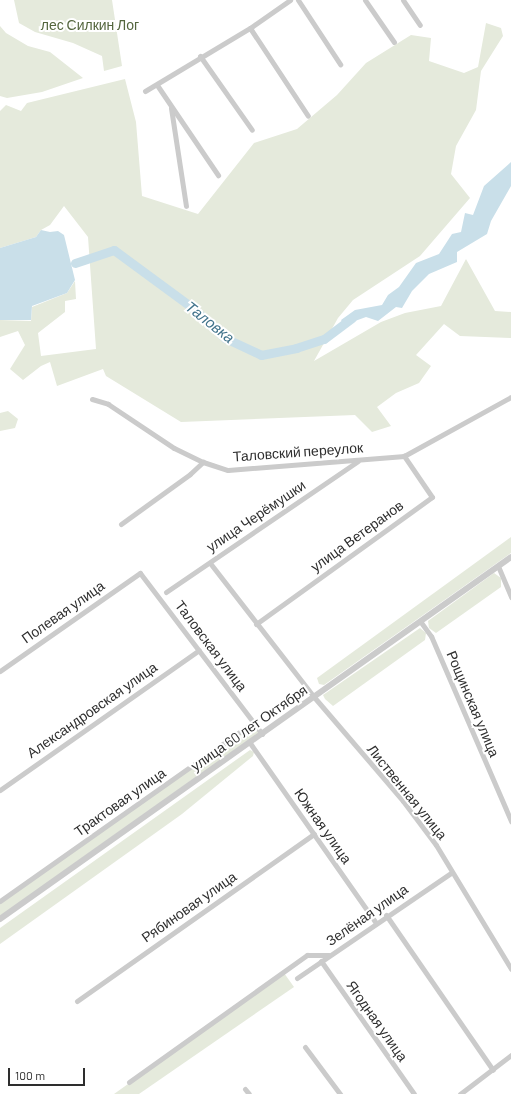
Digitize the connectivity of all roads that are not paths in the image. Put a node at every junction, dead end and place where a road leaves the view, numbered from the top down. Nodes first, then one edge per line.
1 (290, 0) edge
2 (298, 0) edge
3 (365, 0) edge
4 (403, 0) edge
5 (420, 25) dead end
6 (250, 28) junction
7 (394, 42) dead end
8 (200, 56) junction
9 (340, 64) dead end
10 (157, 85) junction
11 (145, 91) dead end
12 (171, 107) junction
13 (308, 116) dead end
14 (252, 130) dead end
15 (218, 175) dead end
16 (186, 206) dead end
17 (511, 397) edge
18 (92, 399) dead end
19 (404, 456) junction
20 (359, 461) junction
21 (203, 462) junction
22 (121, 524) dead end
23 (511, 557) edge
24 (210, 563) junction
25 (498, 566) junction
26 (140, 573) joint
27 (166, 592) dead end
28 (511, 597) edge
29 (420, 621) junction
30 (256, 624) junction
31 (199, 650) junction
32 (0, 671) edge
33 (314, 697) junction
34 (254, 722) junction
35 (262, 734) junction
36 (250, 743) junction
37 (0, 790) edge
38 (511, 820) edge
39 (314, 834) junction
40 (451, 873) junction
41 (0, 901) edge
42 (386, 916) junction
43 (0, 919) edge
44 (376, 923) junction
45 (329, 955) junction
46 (321, 961) junction
47 (511, 969) edge
48 (297, 978) dead end
49 (77, 1001) dead end
50 (305, 1047) dead end
51 (511, 1055) edge
52 (493, 1070) junction
53 (129, 1082) dead end
54 (245, 1089) dead end
55 (249, 1094) edge
56 (340, 1094) edge
57 (414, 1094) edge
58 (460, 1094) edge

1 - 6 street
2 - 9 street
3 - 7 street
4 - 5 street
6 - 8 street
6 - 13 street
8 - 10 street
8 - 14 street
10 - 11 street
10 - 12 street
12 - 15 street
12 - 16 street
17 - 19 street
18 - 21 street, Таловский переулок
19 - 20 street, Таловский переулок
19 - 30 street, улица Ветеранов
20 - 21 street, Таловский переулок
20 - 24 street, улица Черёмушки
21 - 22 street
23 - 25 street, улица 60 лет Октября
24 - 27 street, улица Черёмушки
24 - 30 street, Лиственная улица
25 - 28 street
25 - 29 street, улица 60 лет Октября
26 - 31 street, Таловская улица
26 - 32 street, Полевая улица
29 - 33 street, улица 60 лет Октября
29 - 38 street, Рощинская улица
30 - 33 street, Лиственная улица
31 - 34 street, Таловская улица
31 - 37 street, Александровская улица
33 - 35 street, улица 60 лет Октября
33 - 40 street, Лиственная улица
34 - 35 street, Таловская улица
34 - 41 street, Трактовая улица
35 - 36 street, улица 60 лет Октября
36 - 39 street, Южная улица
36 - 43 street, улица 60 лет Октября
39 - 44 street, Южная улица
39 - 49 street, Рябиновая улица
40 - 42 street, Зелёная улица
40 - 47 street, Лиственная улица
42 - 44 street, Зелёная улица
42 - 52 street
44 - 45 street, Зелёная улица
45 - 46 street, Зелёная улица
45 - 53 street
46 - 48 street, Зелёная улица
46 - 57 street, Ягодная улица
50 - 56 street
51 - 52 street
52 - 58 street
54 - 55 street

